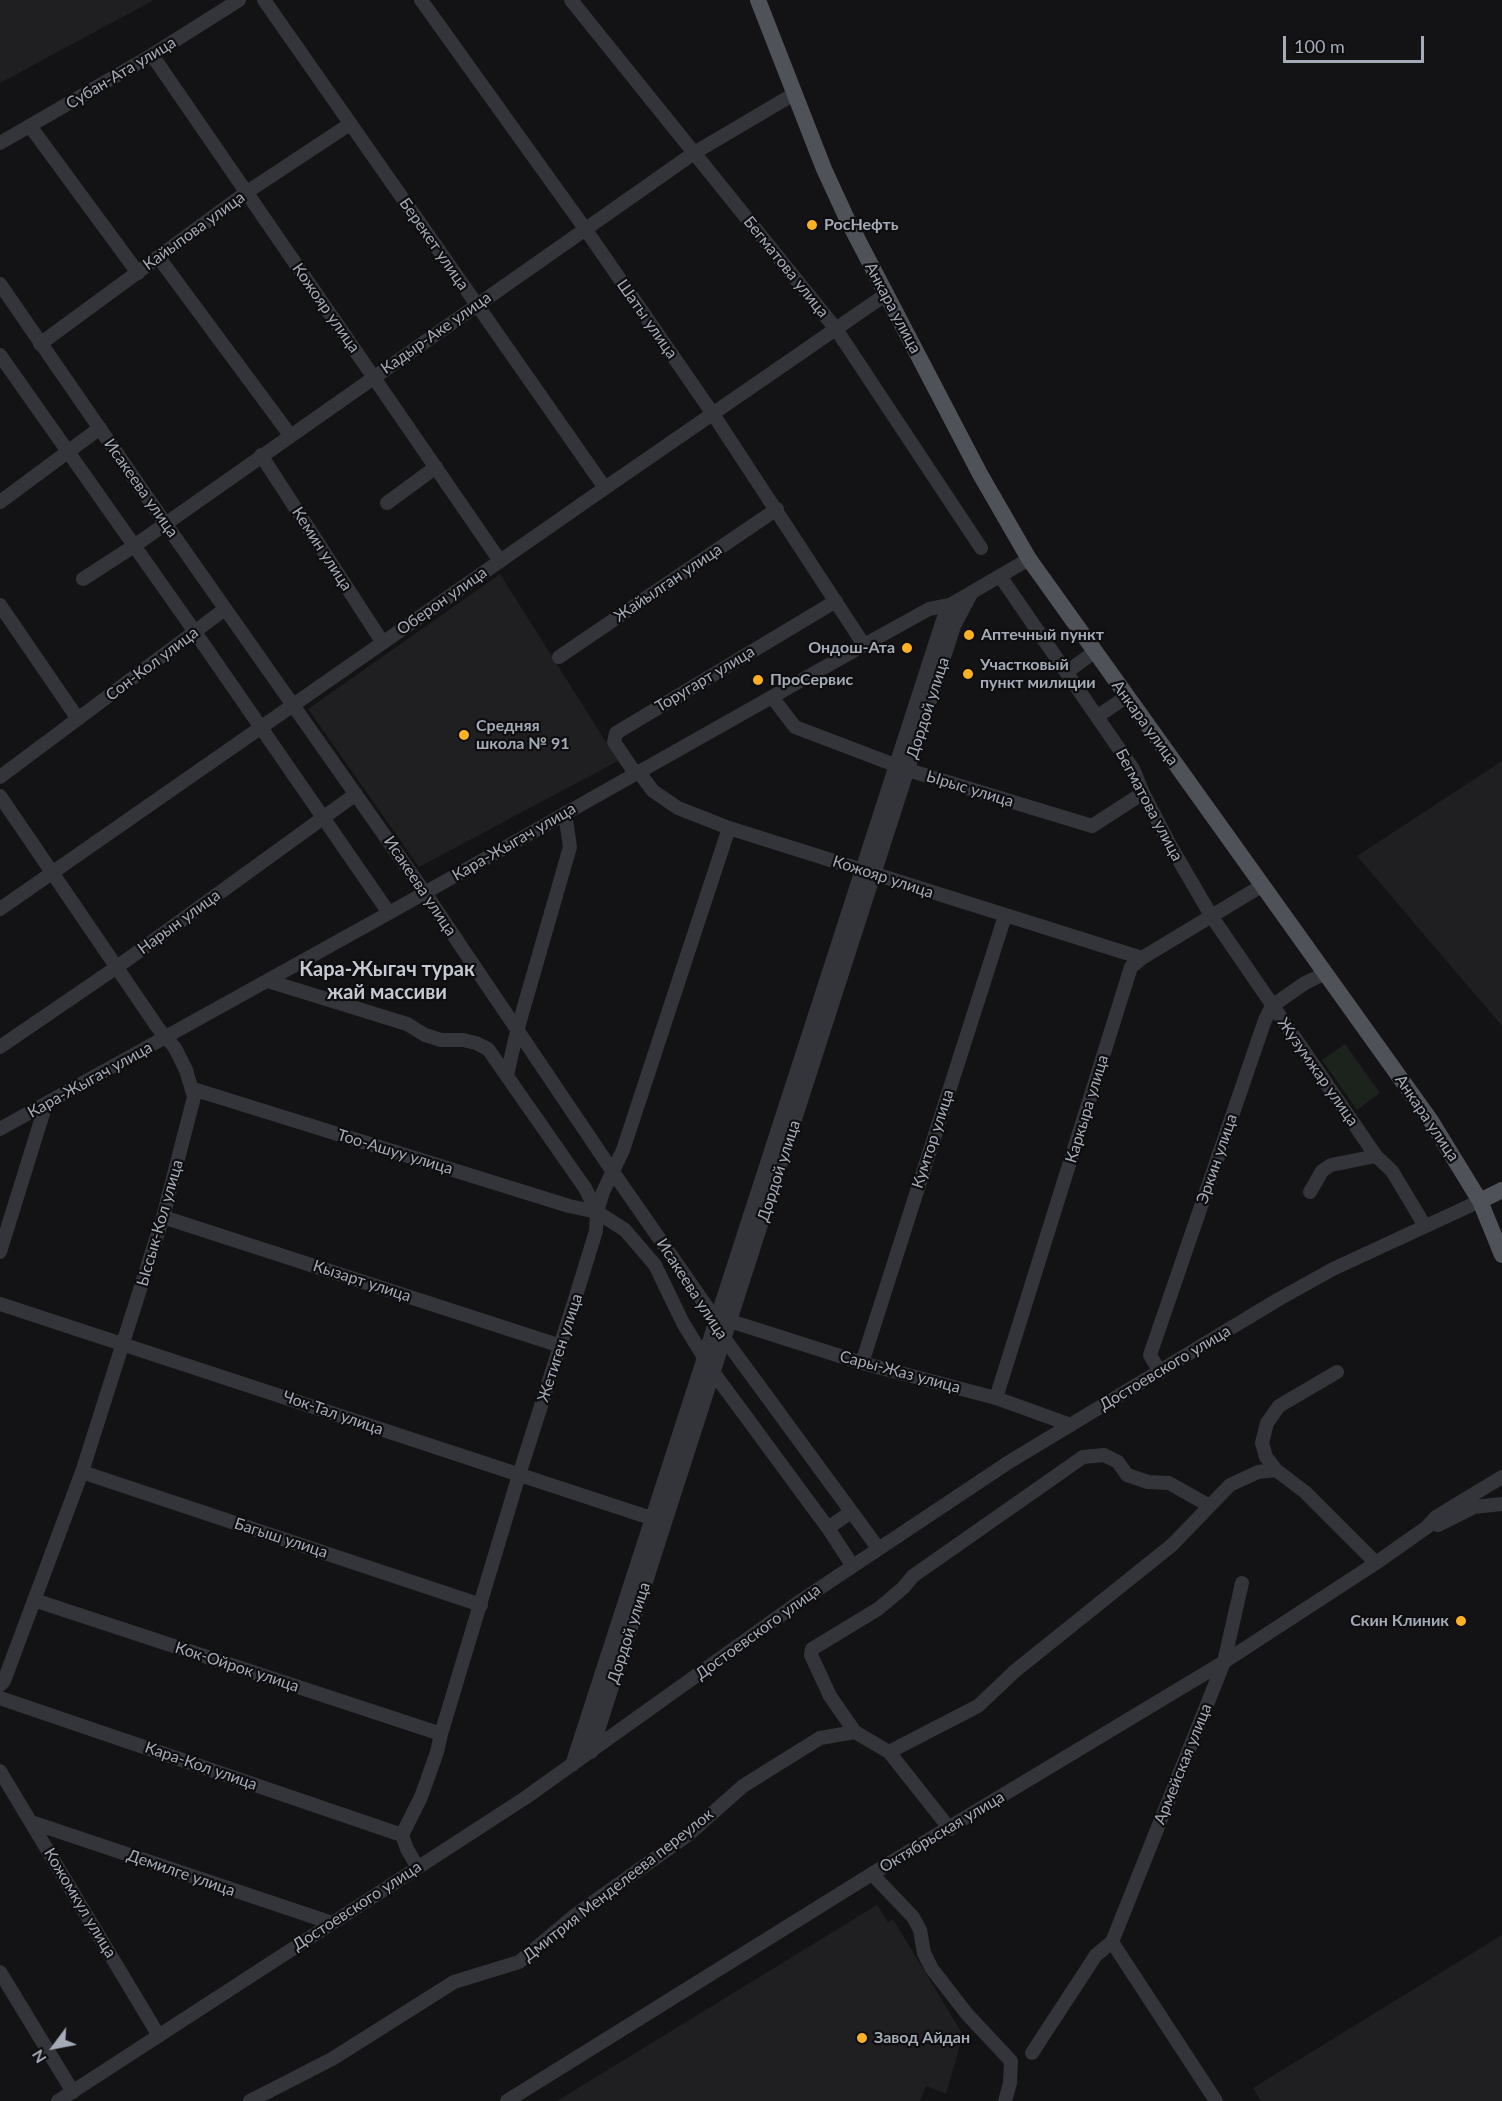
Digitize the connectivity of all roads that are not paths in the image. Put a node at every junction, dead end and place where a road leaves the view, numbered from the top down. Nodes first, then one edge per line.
1 (239, 0) edge
2 (264, 0) edge
3 (421, 0) edge
4 (571, 0) edge
5 (758, 0) edge
6 (152, 55) junction
7 (794, 94) junction
8 (350, 124) junction
9 (30, 126) junction
10 (0, 142) edge
11 (694, 153) junction
12 (247, 192) junction
13 (586, 230) junction
14 (159, 258) junction
15 (138, 273) junction
16 (0, 284) edge
17 (885, 295) junction
18 (476, 304) junction
19 (836, 329) junction
20 (40, 344) junction
21 (0, 355) edge
22 (374, 377) junction
23 (713, 414) junction
24 (100, 428) junction
25 (290, 435) junction
26 (68, 452) junction
27 (261, 455) junction
28 (436, 466) junction
29 (605, 488) junction
30 (0, 502) edge
31 (387, 503) dead end
32 (777, 509) junction
33 (165, 523) junction
34 (134, 546) junction
35 (981, 548) dead end
36 (1029, 559) junction
37 (500, 561) junction
38 (1000, 576) junction
39 (83, 579) dead end
40 (972, 592) junction
41 (836, 601) junction
42 (950, 604) junction
43 (0, 605) edge
44 (935, 608) junction
45 (225, 609) junction
46 (943, 620) junction
47 (195, 632) junction
48 (383, 643) junction
49 (864, 645) junction
50 (1094, 652) junction
51 (559, 657) dead end
52 (1067, 672) junction
53 (772, 697) junction
54 (1126, 697) junction
55 (294, 704) junction
56 (1098, 716) junction
57 (78, 719) junction
58 (261, 728) junction
59 (902, 768) junction
60 (637, 772) junction
61 (0, 777) edge
62 (1143, 793) junction
63 (356, 794) junction
64 (0, 796) edge
65 (565, 813) junction
66 (322, 819) junction
67 (729, 828) junction
68 (868, 872) junction
69 (53, 873) junction
70 (1263, 885) junction
71 (425, 892) junction
72 (0, 909) edge
73 (389, 914) junction
74 (1005, 916) junction
75 (1212, 917) junction
76 (1142, 957) junction
77 (117, 967) junction
78 (1326, 973) junction
79 (268, 981) junction
80 (1272, 1006) junction
81 (517, 1031) junction
82 (166, 1038) junction
83 (0, 1047) edge
84 (507, 1075) junction
85 (193, 1089) junction
86 (46, 1104) junction
87 (0, 1129) edge
88 (1376, 1156) junction
89 (612, 1172) junction
90 (1502, 1190) edge
91 (1310, 1192) dead end
92 (1480, 1201) junction
93 (597, 1212) junction
94 (163, 1217) junction
95 (1425, 1226) junction
96 (0, 1252) edge
97 (1502, 1255) edge
98 (0, 1304) edge
99 (723, 1321) junction
100 (724, 1338) junction
101 (123, 1343) junction
102 (561, 1346) junction
103 (704, 1357) junction
104 (862, 1363) junction
105 (713, 1372) junction
106 (1160, 1372) junction
107 (1337, 1372) dead end
108 (996, 1398) junction
109 (1071, 1425) junction
110 (1276, 1470) junction
111 (82, 1472) junction
112 (519, 1475) junction
113 (1502, 1477) edge
114 (1502, 1504) edge
115 (1208, 1505) junction
116 (851, 1512) junction
117 (659, 1521) junction
118 (1427, 1527) junction
119 (828, 1528) junction
120 (878, 1548) junction
121 (1376, 1563) junction
122 (852, 1565) junction
123 (1242, 1583) dead end
124 (34, 1600) junction
125 (481, 1605) junction
126 (1224, 1662) junction
127 (0, 1685) edge
128 (0, 1698) edge
129 (600, 1720) junction
130 (619, 1732) junction
131 (855, 1732) junction
132 (441, 1734) junction
133 (581, 1737) junction
134 (591, 1752) junction
135 (889, 1752) junction
136 (572, 1765) junction
137 (0, 1771) edge
138 (31, 1822) junction
139 (950, 1828) junction
140 (402, 1835) junction
141 (417, 1866) junction
142 (872, 1874) junction
143 (332, 1923) junction
144 (1112, 1942) junction
145 (0, 1972) edge
146 (159, 2036) junction
147 (1032, 2054) dead end
148 (73, 2092) junction
149 (58, 2101) edge
150 (250, 2101) edge
151 (507, 2101) edge
152 (1005, 2101) edge
153 (1216, 2101) edge

1 - 6 street, Субан-Ата улица
2 - 8 street, Берекет улица
3 - 13 street, Шаты улица
4 - 11 street, Бегматова улица
5 - 7 main road, Анкара улица
6 - 9 street, Субан-Ата улица
6 - 12 street, Кожояр улица
7 - 11 street, Кадыр-Аке улица
7 - 17 main road, Анкара улица
8 - 12 street, Кайыпова улица
8 - 18 street, Берекет улица
9 - 10 street, Субан-Ата улица
9 - 15 street
11 - 13 street, Кадыр-Аке улица
11 - 19 street, Бегматова улица
12 - 14 street, Кайыпова улица
12 - 22 street, Кожояр улица
13 - 18 street, Кадыр-Аке улица
13 - 23 street, Шаты улица
14 - 15 street, Кайыпова улица
14 - 25 street
15 - 20 street, Кайыпова улица
16 - 20 street, Исакеева улица
17 - 19 street, Оберон улица
17 - 36 main road, Анкара улица
18 - 22 street, Кадыр-Аке улица
18 - 29 street, Берекет улица
19 - 23 street, Оберон улица
19 - 35 street, Бегматова улица
20 - 24 street, Исакеева улица
21 - 26 street
22 - 25 street, Кадыр-Аке улица
22 - 28 street, Кожояр улица
23 - 29 street, Оберон улица
23 - 32 street, Шаты улица
24 - 26 street
24 - 33 street, Исакеева улица
25 - 27 street, Кадыр-Аке улица
26 - 30 street
26 - 34 street
27 - 33 street, Кадыр-Аке улица
27 - 48 street, Кемин улица
28 - 31 street
28 - 37 street, Кожояр улица
29 - 37 street, Оберон улица
32 - 41 street, Шаты улица
32 - 51 street, Жайылган улица
33 - 34 street, Кадыр-Аке улица
33 - 45 street, Исакеева улица
34 - 39 street, Кадыр-Аке улица
34 - 47 street
36 - 38 street, Кара-Жыгач улица
36 - 50 main road, Анкара улица
37 - 48 street, Оберон улица
38 - 40 street, Кара-Жыгач улица
38 - 52 street, Бегматова улица
40 - 42 street, Кара-Жыгач улица
40 - 59 street, Дордой улица
41 - 49 street, Шаты улица
41 - 60 street, Торугарт улица
42 - 44 street, Кара-Жыгач улица
42 - 46 street, Дордой улица
43 - 57 street
44 - 46 street
44 - 49 street, Кара-Жыгач улица
45 - 47 street, Сон-Кол улица
45 - 55 street, Исакеева улица
46 - 59 street, Дордой улица
47 - 57 street, Сон-Кол улица
47 - 58 street
48 - 55 street, Оберон улица
49 - 53 street, Кара-Жыгач улица
50 - 52 street
50 - 54 main road, Анкара улица
52 - 56 street, Бегматова улица
53 - 59 street, Ырыс улица
53 - 60 street, Кара-Жыгач улица
54 - 56 street
54 - 70 main road, Анкара улица
55 - 58 street, Оберон улица
55 - 63 street, Исакеева улица
56 - 62 street, Бегматова улица
57 - 61 street, Сон-Кол улица
58 - 66 street
58 - 69 street, Оберон улица
59 - 62 street, Ырыс улица
59 - 68 street, Дордой улица
60 - 65 street, Кара-Жыгач улица
60 - 67 street, Кожояр улица
62 - 75 street, Бегматова улица
63 - 66 street, Нарын улица
63 - 71 street, Исакеева улица
64 - 69 street
65 - 71 street, Кара-Жыгач улица
65 - 81 street
66 - 73 street
66 - 77 street, Нарын улица
67 - 68 street, Кожояр улица
67 - 89 street, Жетиген улица
68 - 74 street, Кожояр улица
68 - 99 street, Дордой улица
69 - 72 street, Оберон улица
69 - 77 street
70 - 75 street, Каркыра улица
70 - 78 main road, Анкара улица
71 - 73 street, Кара-Жыгач улица
71 - 81 street, Исакеева улица
73 - 79 street, Кара-Жыгач улица
74 - 76 street, Кожояр улица
74 - 104 street, Кумтор улица
75 - 76 street, Каркыра улица
75 - 80 street, Жузумжар улица
76 - 108 street, Каркыра улица
77 - 82 street
77 - 83 street, Нарын улица
78 - 80 street
78 - 92 main road, Анкара улица
79 - 82 street, Кара-Жыгач улица
79 - 84 street, Исакеева улица
80 - 88 street, Жузумжар улица
80 - 106 street, Эркин улица
81 - 84 street
81 - 89 street, Исакеева улица
82 - 85 street
82 - 86 street, Кара-Жыгач улица
84 - 93 street, Исакеева улица
85 - 93 street, Тоо-Ашуу улица
85 - 94 street, Ыссык-Кол улица
86 - 87 street, Кара-Жыгач улица
86 - 96 street
88 - 91 street
88 - 95 street, Жузумжар улица
89 - 93 street, Жетиген улица
89 - 99 street, Исакеева улица
90 - 92 main road
92 - 95 street, Достоевского улица
92 - 97 main road, Анкара улица
93 - 102 street, Жетиген улица
93 - 103 street, Исакеева улица
94 - 101 street, Ыссык-Кол улица
94 - 102 street, Кызарт улица
95 - 106 street, Достоевского улица
98 - 101 street, Чок-Тал улица
99 - 100 street, Дордой улица
99 - 103 street, Дордой улица
99 - 104 street, Сары-Жаз улица
100 - 105 street, Дордой улица
100 - 116 street, Исакеева улица
101 - 111 street, Ыссык-Кол улица
101 - 112 street, Чок-Тал улица
102 - 112 street, Жетиген улица
103 - 105 street, Исакеева улица
103 - 117 street, Дордой улица
104 - 108 street, Сары-Жаз улица
105 - 117 street, Дордой улица
105 - 119 street, Исакеева улица
106 - 109 street, Достоевского улица
107 - 110 street
108 - 109 street, Сары-Жаз улица
109 - 120 street, Достоевского улица
110 - 115 street
110 - 121 street
111 - 124 street, Ыссык-Кол улица
111 - 125 street, Багыш улица
112 - 117 street, Чок-Тал улица
112 - 125 street, Жетиген улица
113 - 118 street, Октябрьская улица
114 - 118 street, Октябрьская улица
115 - 131 street
115 - 135 street
116 - 119 street
116 - 120 street, Исакеева улица
117 - 129 street, Дордой улица
117 - 133 street, Дордой улица
118 - 121 street, Октябрьская улица
119 - 122 street, Исакеева улица
120 - 122 street, Достоевского улица
121 - 126 street, Октябрьская улица
122 - 130 street, Достоевского улица
123 - 126 street, Армейская улица
124 - 127 street, Ыссык-Кол улица
124 - 132 street, Кок-Ойрок улица
125 - 132 street, Жетиген улица
126 - 139 street, Октябрьская улица
126 - 144 street, Армейская улица
128 - 140 street, Кара-Кол улица
129 - 130 street
129 - 134 street, Дордой улица
130 - 134 street, Достоевского улица
131 - 135 street
131 - 150 street, Дмитрия Менделеева переулок
132 - 140 street, Жетиген улица
133 - 134 street
133 - 136 street, Дордой улица
134 - 136 street, Достоевского улица
135 - 139 street
136 - 141 street, Достоевского улица
137 - 138 street, Кожомкул улица
138 - 143 street, Демилге улица
138 - 146 street, Кожомкул улица
139 - 142 street, Октябрьская улица
140 - 141 street
141 - 143 street, Достоевского улица
142 - 151 street, Октябрьская улица
142 - 152 street
143 - 146 street, Достоевского улица
144 - 147 street
144 - 153 street
145 - 148 street
146 - 148 street, Достоевского улица
148 - 149 street, Достоевского улица

